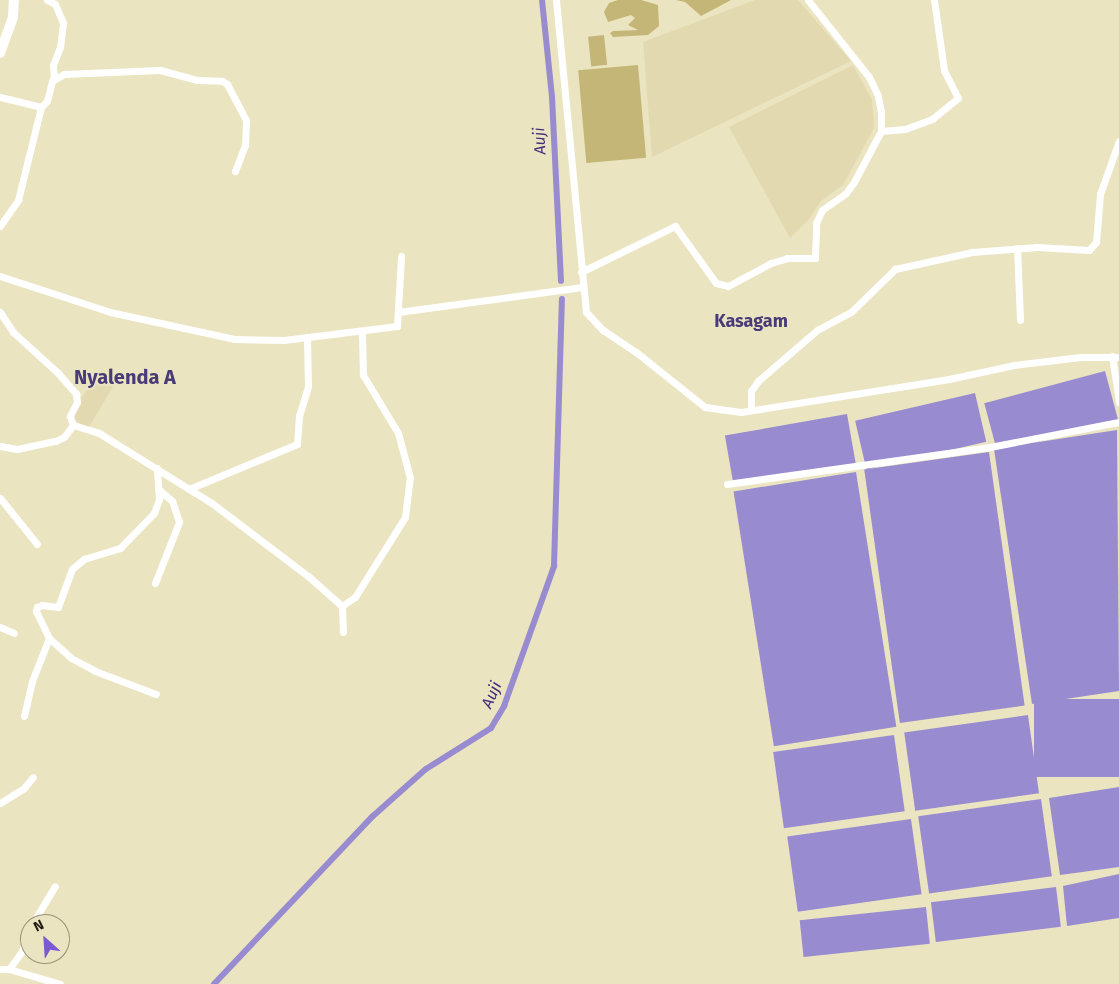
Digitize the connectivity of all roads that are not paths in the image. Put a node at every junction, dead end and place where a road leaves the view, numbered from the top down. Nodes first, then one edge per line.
1 (14, 0) edge
2 (47, 0) edge
3 (556, 0) edge
4 (808, 0) edge
5 (934, 0) edge
6 (0, 52) edge
7 (54, 79) junction
8 (0, 97) edge
9 (41, 107) junction
10 (881, 131) junction
11 (1119, 141) edge
12 (235, 170) dead end
13 (0, 226) edge
14 (1017, 248) junction
15 (401, 256) dead end
16 (581, 272) junction
17 (0, 276) edge
18 (582, 287) junction
19 (0, 312) edge
20 (398, 312) junction
21 (1020, 320) dead end
22 (362, 332) junction
23 (307, 337) junction
24 (1116, 356) edge
25 (1119, 402) edge
26 (751, 410) junction
27 (1119, 422) edge
28 (73, 425) junction
29 (0, 446) edge
30 (157, 468) junction
31 (727, 484) dead end
32 (158, 489) junction
33 (189, 490) junction
34 (0, 498) edge
35 (37, 544) dead end
36 (155, 582) dead end
37 (342, 606) junction
38 (0, 627) edge
39 (343, 632) dead end
40 (14, 633) dead end
41 (49, 638) junction
42 (156, 694) dead end
43 (24, 716) dead end
44 (33, 777) dead end
45 (0, 802) edge
46 (55, 886) dead end
47 (38, 914) edge
48 (20, 954) edge
49 (9, 969) junction
50 (0, 970) edge
51 (60, 984) edge

1 - 6 main road
2 - 7 street
3 - 16 street
4 - 10 street
5 - 10 street
7 - 9 street
7 - 12 street
8 - 9 street
9 - 13 street
10 - 16 street
11 - 14 street
14 - 21 street
14 - 26 street
15 - 20 street
16 - 18 street
17 - 23 street
18 - 20 street
18 - 26 street
19 - 28 street
20 - 22 street
22 - 23 street
22 - 37 street
23 - 33 street
24 - 25 street
24 - 26 street
27 - 31 street
28 - 29 street
28 - 30 street
30 - 32 street
30 - 33 street
32 - 36 street
32 - 41 street
33 - 37 street
34 - 35 street
37 - 39 street
38 - 40 street
41 - 42 street
41 - 43 street
44 - 45 street
46 - 47 street
48 - 49 street
49 - 50 street
49 - 51 street

